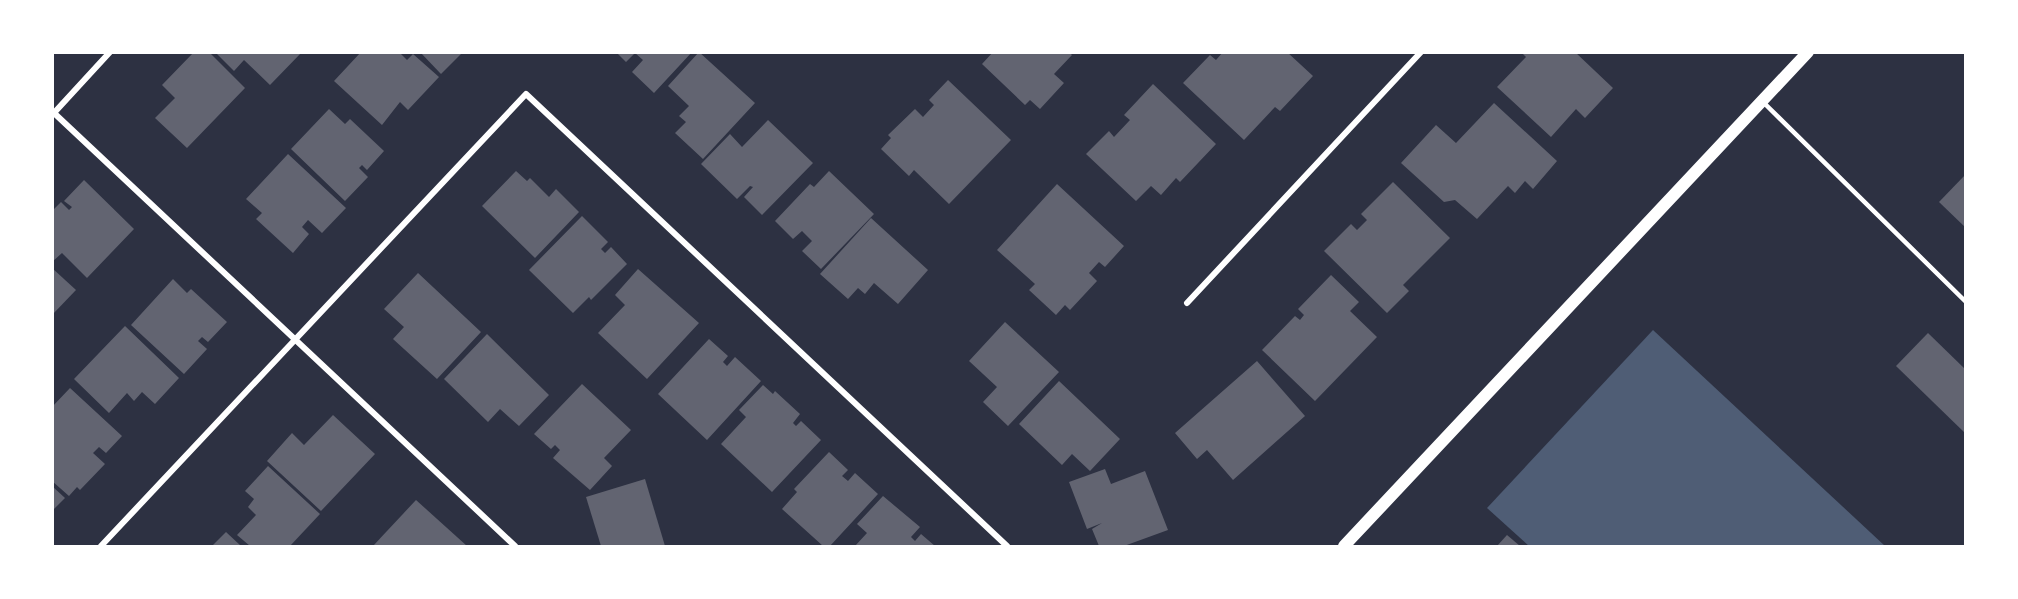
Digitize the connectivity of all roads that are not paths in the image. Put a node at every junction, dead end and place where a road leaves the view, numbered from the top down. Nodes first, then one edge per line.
1 (110, 52) edge
2 (1421, 52) edge
3 (1808, 52) edge
4 (1762, 101) junction
5 (53, 113) edge
6 (1965, 302) edge
7 (1187, 303) dead end
8 (295, 340) junction
9 (101, 546) edge
10 (515, 546) edge
11 (1007, 546) edge
12 (1344, 546) edge

1 - 5 street
2 - 7 street
3 - 4 main road
4 - 6 lane
4 - 12 main road
5 - 8 street
8 - 9 street
8 - 10 street
8 - 11 street

